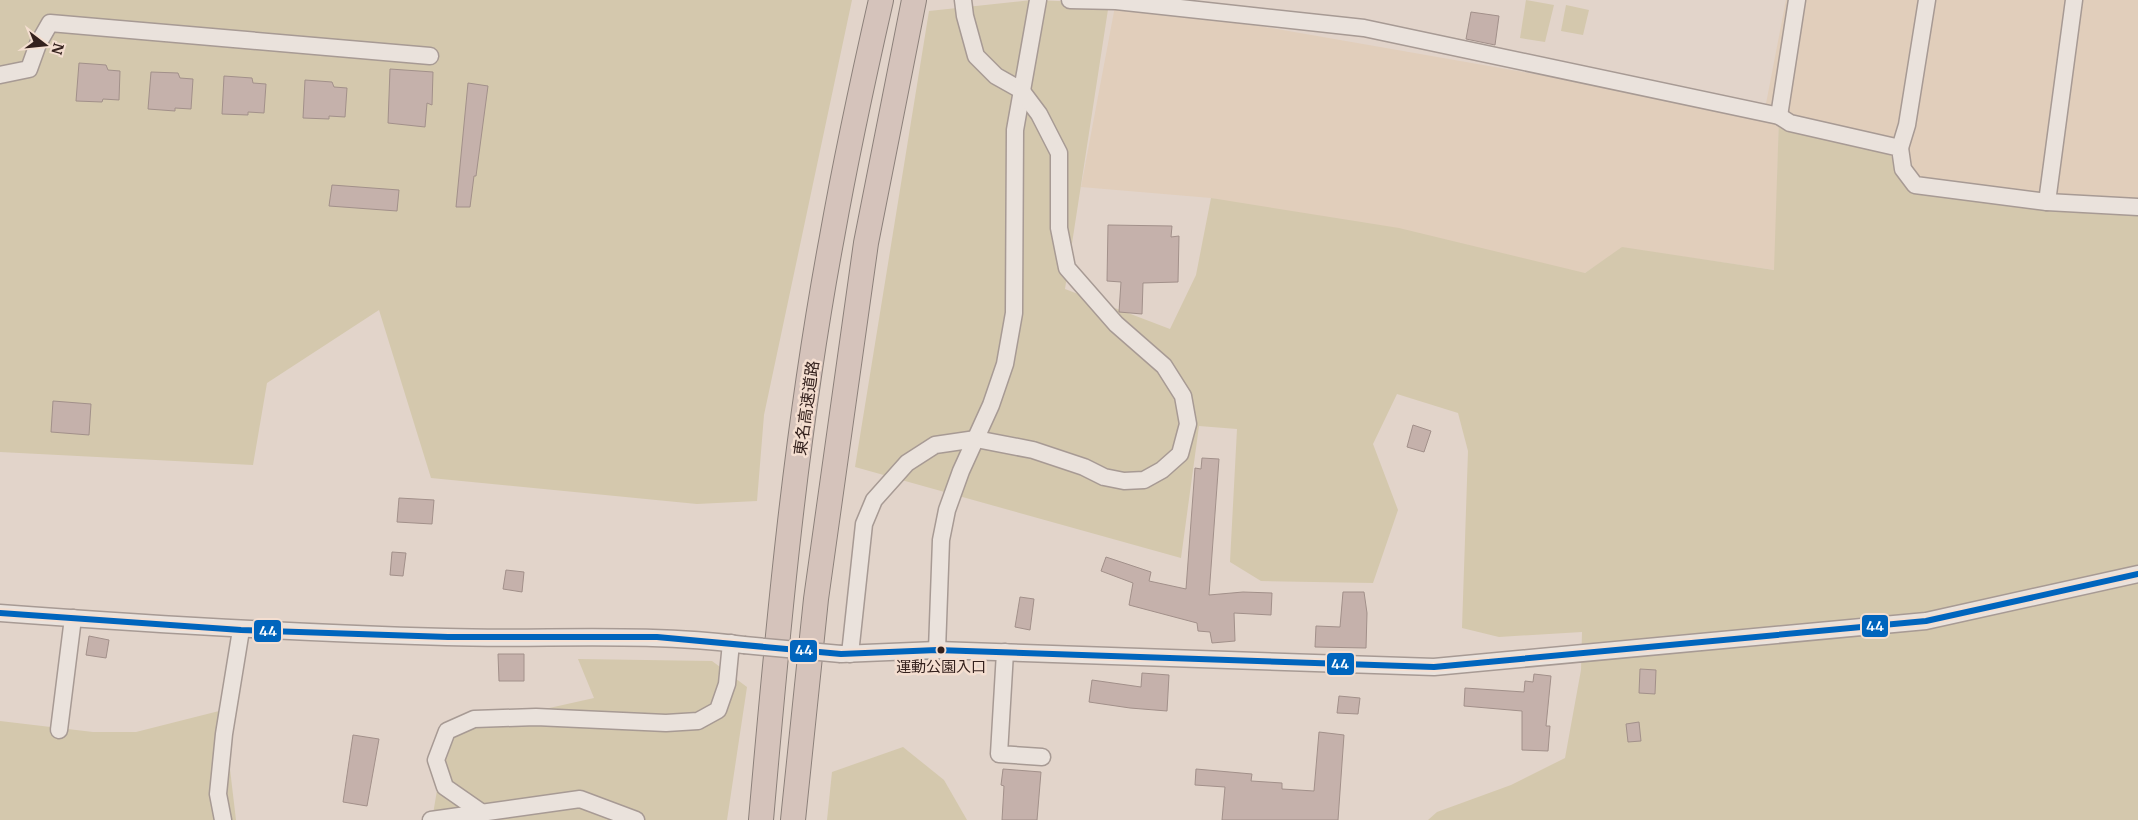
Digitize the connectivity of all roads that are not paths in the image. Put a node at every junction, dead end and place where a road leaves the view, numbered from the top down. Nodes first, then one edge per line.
1 (880, 0) edge
2 (914, 0) edge
3 (963, 0) edge
4 (1038, 0) edge
5 (1070, 0) edge
6 (1797, 0) edge
7 (1927, 0) edge
8 (2074, 0) edge
9 (430, 56) dead end
10 (0, 75) edge
11 (1022, 90) junction
12 (1779, 116) junction
13 (1900, 148) junction
14 (2047, 202) junction
15 (2138, 207) edge
16 (976, 439) junction
17 (2138, 574) edge
18 (0, 613) edge
19 (73, 618) junction
20 (241, 630) junction
21 (737, 644) junction
22 (937, 650) junction
23 (1005, 652) junction
24 (846, 654) junction
25 (59, 730) dead end
26 (1042, 757) dead end
27 (481, 812) junction
28 (223, 820) edge
29 (430, 820) edge
30 (636, 820) edge
31 (760, 820) edge
32 (794, 820) edge

1 - 31 highway, 東名高速道路
2 - 32 highway
3 - 11 street
4 - 11 street
5 - 12 street
6 - 12 street
7 - 13 street
8 - 14 street
9 - 10 street
11 - 16 street
11 - 16 street
12 - 13 street
13 - 14 street
14 - 15 street
16 - 22 street
16 - 24 street
17 - 23 street
18 - 19 street
19 - 20 street
19 - 25 street
20 - 21 street
20 - 28 street
21 - 24 street, bridge
21 - 27 street
22 - 23 street
22 - 24 street
23 - 26 street
27 - 29 street
27 - 30 street

